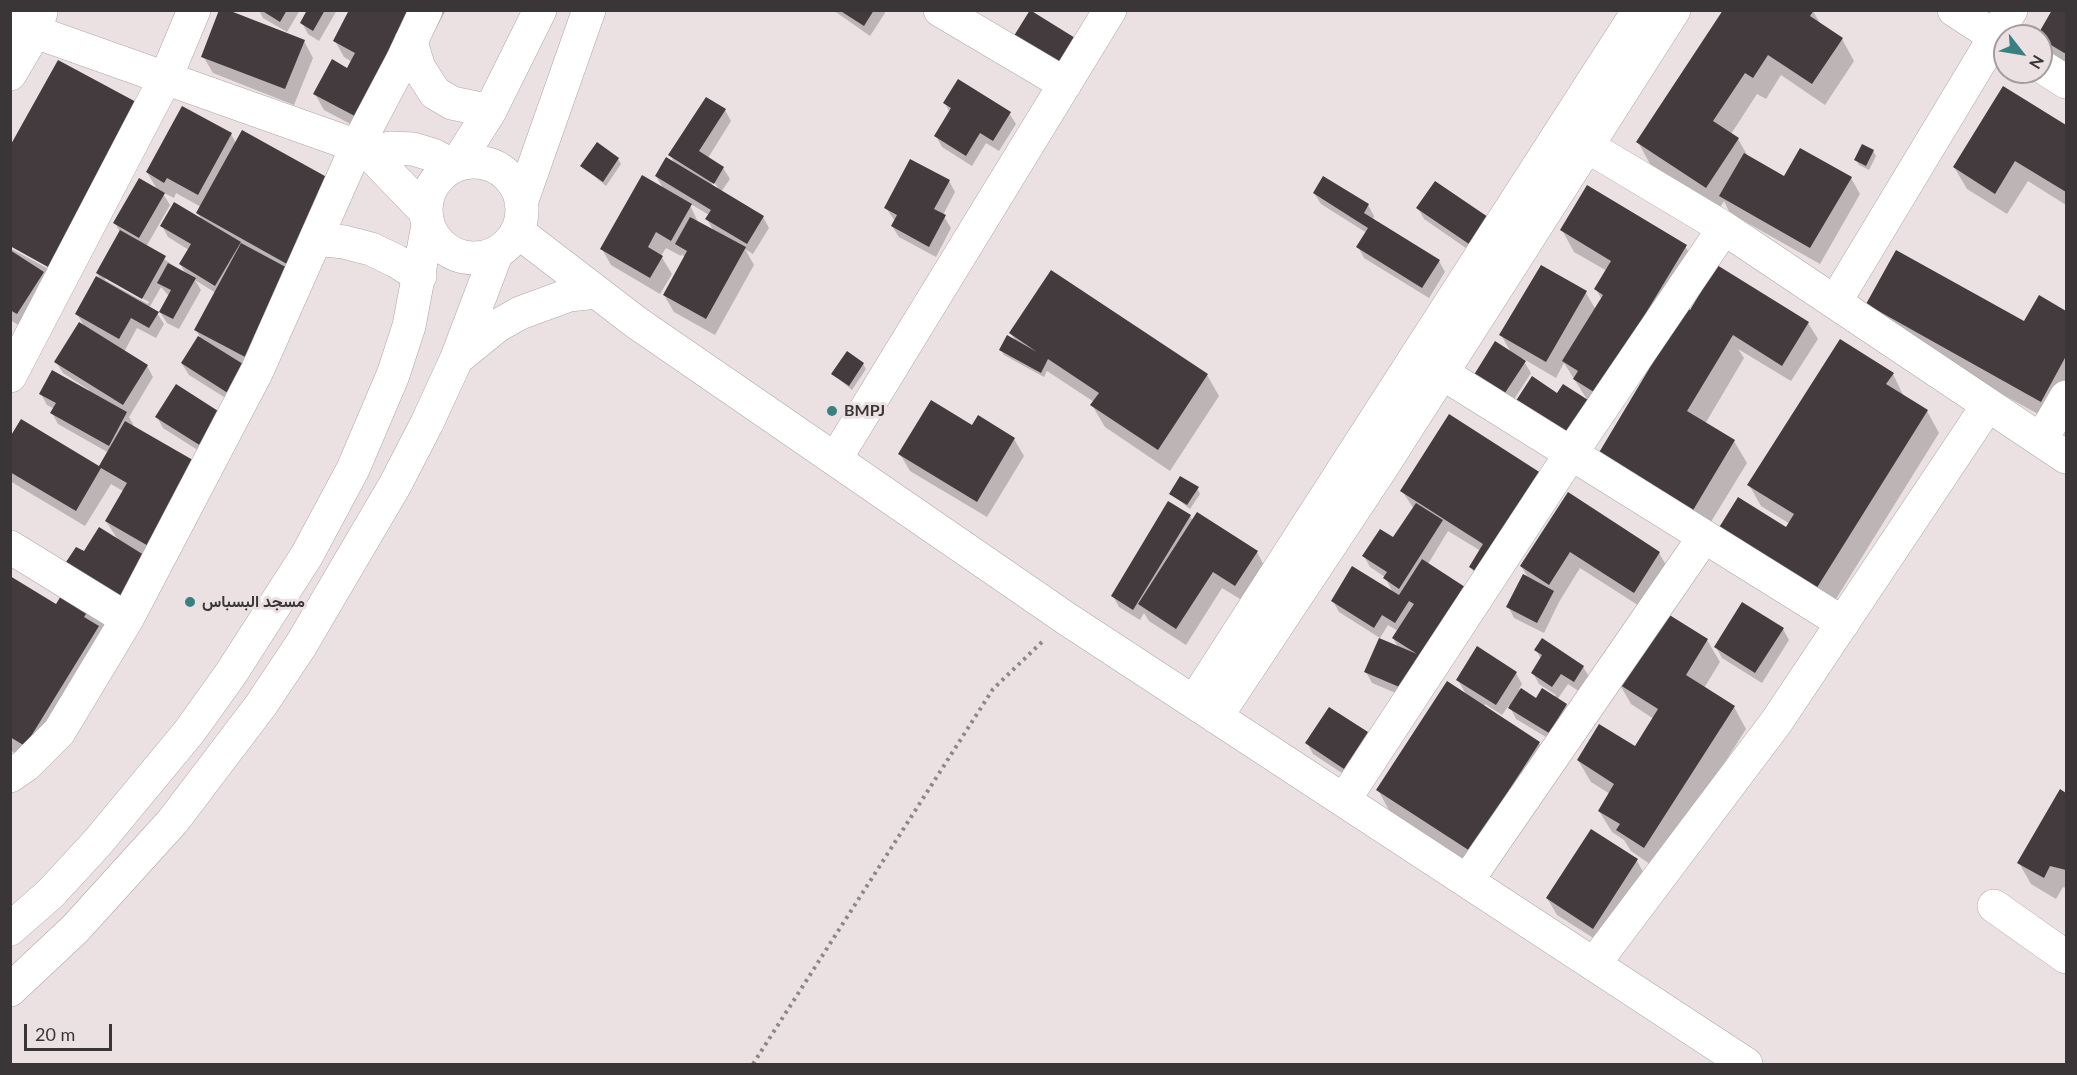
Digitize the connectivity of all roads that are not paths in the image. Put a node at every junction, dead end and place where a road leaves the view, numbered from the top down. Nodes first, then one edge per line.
1 (194, 10) edge
2 (426, 10) edge
3 (540, 10) edge
4 (589, 10) edge
5 (940, 10) edge
6 (1110, 10) edge
7 (1639, 10) edge
8 (1674, 10) edge
9 (1954, 10) edge
10 (29, 22) edge
11 (1993, 26) edge
12 (411, 42) junction
13 (1993, 48) edge
14 (2053, 73) edge
15 (10, 74) edge
16 (166, 77) junction
17 (2067, 82) edge
18 (1065, 84) junction
19 (490, 111) junction
20 (1574, 138) junction
21 (363, 149) junction
22 (454, 166) junction
23 (427, 218) junction
24 (1724, 228) junction
25 (512, 229) junction
26 (316, 239) junction
27 (420, 276) junction
28 (596, 292) junction
29 (1835, 302) junction
30 (22, 324) edge
31 (456, 360) junction
32 (1442, 373) junction
33 (10, 376) edge
34 (2067, 398) edge
35 (1989, 405) junction
36 (2054, 449) edge
37 (1570, 455) junction
38 (836, 458) junction
39 (1704, 537) junction
40 (10, 547) edge
41 (127, 619) junction
42 (1843, 623) junction
43 (1205, 710) junction
44 (10, 776) edge
45 (1344, 800) junction
46 (1467, 881) junction
47 (1994, 906) dead end
48 (10, 929) edge
49 (2067, 957) edge
50 (1594, 964) junction
51 (10, 990) edge
52 (1746, 1065) edge

1 - 16 street
2 - 12 street
3 - 19 street
4 - 25 street
5 - 18 street
6 - 18 street
7 - 20 street
8 - 20 street
9 - 11 street
10 - 15 street
10 - 16 street
12 - 19 street
12 - 21 street
13 - 29 street
14 - 17 street
16 - 21 street
16 - 30 street
18 - 38 street
19 - 22 street
20 - 24 street
20 - 32 street
20 - 43 street
21 - 22 street
21 - 23 street
21 - 26 street
22 - 23 street
22 - 25 street
23 - 25 street
23 - 27 street
24 - 29 street
24 - 37 street
25 - 28 street
25 - 31 street
26 - 27 street
26 - 41 street
27 - 48 street
28 - 31 street
28 - 38 street
29 - 35 street
30 - 33 street
31 - 51 street
32 - 37 street
32 - 43 street
34 - 36 street
35 - 36 street
35 - 42 street
37 - 39 street
37 - 45 street
38 - 43 street
39 - 42 street
39 - 46 street
40 - 41 street
41 - 44 street
42 - 50 street
43 - 45 street
45 - 46 street
46 - 50 street
47 - 49 street
50 - 52 street

